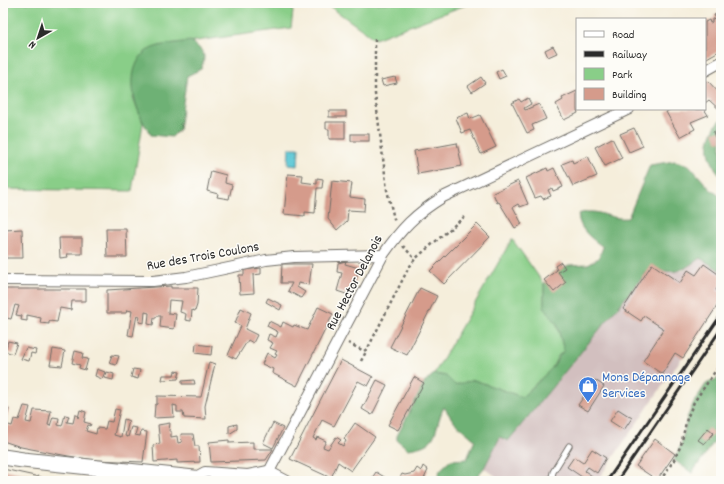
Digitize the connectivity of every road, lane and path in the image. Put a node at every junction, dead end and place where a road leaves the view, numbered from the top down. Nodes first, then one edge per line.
1 (375, 39) dead end
2 (721, 62) edge
3 (706, 70) edge
4 (627, 110) edge
5 (464, 217) dead end
6 (396, 236) junction
7 (383, 255) junction
8 (415, 258) junction
9 (3, 280) edge
10 (340, 339) junction
11 (368, 348) junction
12 (361, 361) dead end
13 (721, 362) edge
14 (569, 446) dead end
15 (3, 457) edge
16 (266, 476) edge
17 (245, 478) edge
18 (196, 480) edge
19 (287, 481) edge
20 (551, 481) edge
21 (660, 481) edge

1 - 6 path
2 - 3 street
4 - 6 street, Rue Hector Delanois
5 - 8 path
6 - 7 street, Rue Hector Delanois
6 - 8 path
7 - 9 street, Rue des Trois Coulons
7 - 10 street, Rue Hector Delanois
8 - 11 path
10 - 11 path
10 - 16 street, Rue Hector Delanois
11 - 12 path
13 - 21 path
14 - 20 lane
15 - 18 main road
16 - 17 street
16 - 19 street
17 - 18 street

